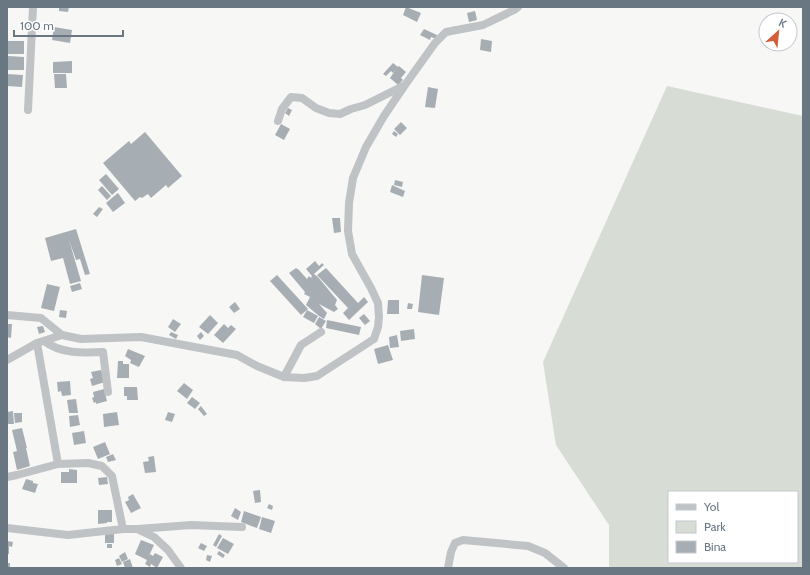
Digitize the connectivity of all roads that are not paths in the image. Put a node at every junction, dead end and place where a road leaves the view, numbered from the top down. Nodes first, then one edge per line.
1 (33, 7) edge
2 (518, 7) edge
3 (405, 85) junction
4 (28, 110) dead end
5 (278, 121) dead end
6 (7, 315) edge
7 (321, 332) dead end
8 (62, 334) junction
9 (41, 342) junction
10 (7, 360) edge
11 (284, 377) junction
12 (108, 392) dead end
13 (58, 464) junction
14 (7, 477) edge
15 (242, 527) dead end
16 (7, 528) edge
17 (123, 529) junction
18 (138, 529) junction
19 (181, 568) edge
20 (448, 568) edge
21 (564, 568) edge

1 - 4 street
2 - 3 street
3 - 5 street
3 - 11 street
6 - 8 street
7 - 11 street
8 - 9 street
8 - 11 street
9 - 10 street
9 - 12 street
9 - 13 street
13 - 14 street
13 - 17 street
15 - 18 street
16 - 17 street
17 - 18 street
18 - 19 street
20 - 21 street

